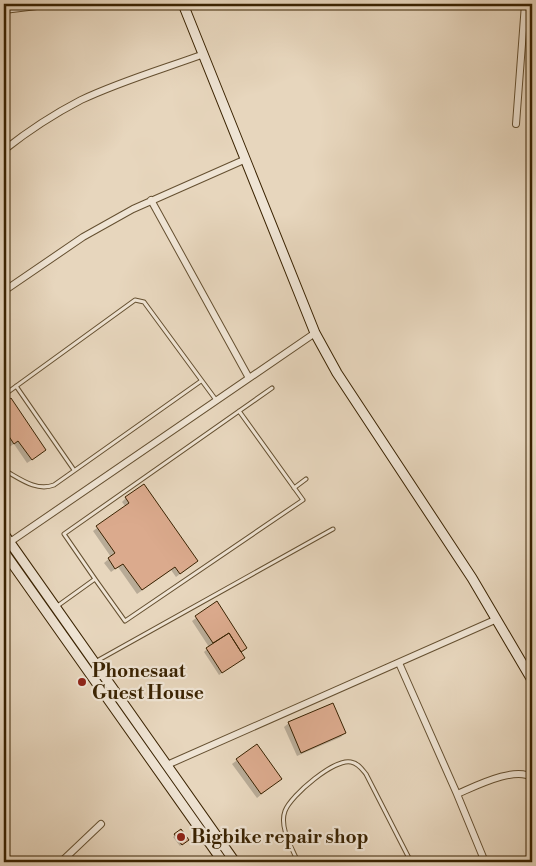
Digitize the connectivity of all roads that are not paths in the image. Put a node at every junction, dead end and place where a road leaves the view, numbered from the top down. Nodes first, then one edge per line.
1 (53, 4) edge
2 (183, 4) edge
3 (525, 4) edge
4 (4, 10) edge
5 (204, 54) junction
6 (516, 124) dead end
7 (4, 150) edge
8 (246, 160) junction
9 (150, 200) junction
10 (4, 291) edge
11 (315, 333) junction
12 (249, 378) junction
13 (201, 381) junction
14 (16, 386) junction
15 (272, 388) dead end
16 (4, 395) edge
17 (216, 401) junction
18 (239, 411) junction
19 (4, 470) edge
20 (74, 470) junction
21 (306, 479) dead end
22 (294, 488) junction
23 (334, 529) dead end
24 (4, 534) edge
25 (7, 544) edge
26 (4, 552) edge
27 (95, 580) junction
28 (56, 608) junction
29 (496, 620) junction
30 (94, 662) junction
31 (399, 663) junction
32 (532, 680) edge
33 (167, 765) junction
34 (159, 771) junction
35 (532, 778) edge
36 (457, 794) junction
37 (101, 824) dead end
38 (61, 862) edge
39 (223, 862) edge
40 (235, 862) edge
41 (298, 862) edge
42 (412, 862) edge
43 (485, 862) edge

1 - 4 street
2 - 5 street
3 - 6 street
5 - 7 street
5 - 8 street
8 - 9 street
8 - 11 street
9 - 10 street
9 - 12 street
11 - 12 street
11 - 29 street
12 - 17 street
13 - 14 lane
13 - 17 lane
13 - 20 lane
14 - 16 lane
14 - 20 lane
15 - 18 lane
17 - 25 street
18 - 22 lane
18 - 27 lane
19 - 20 lane
21 - 22 lane
22 - 27 lane
23 - 30 lane
24 - 25 street
25 - 28 street
26 - 34 street
27 - 28 lane
28 - 30 street
29 - 31 street
29 - 32 street
30 - 33 street
31 - 33 street
31 - 36 street
33 - 34 street
33 - 40 street
34 - 39 street
35 - 36 street
36 - 43 street
37 - 38 street
41 - 42 lane

